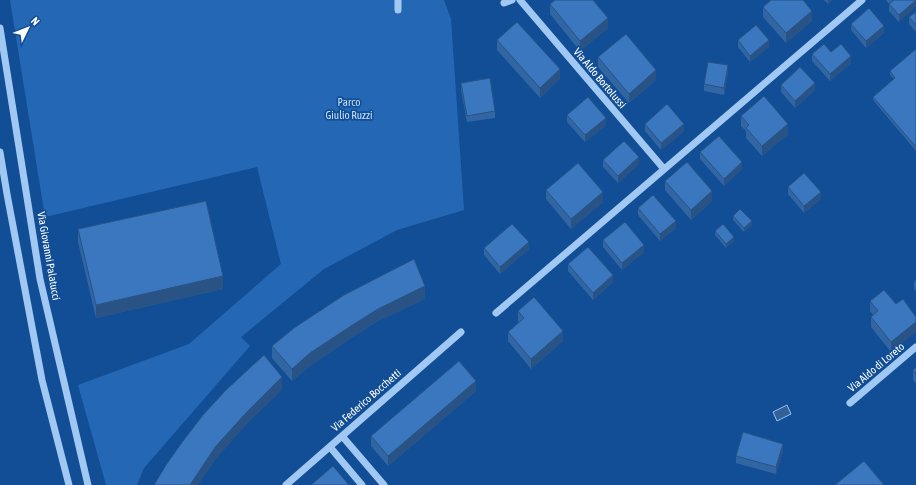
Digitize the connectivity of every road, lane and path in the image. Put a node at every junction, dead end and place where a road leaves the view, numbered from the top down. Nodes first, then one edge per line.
1 (398, 0) edge
2 (512, 0) edge
3 (520, 0) edge
4 (862, 0) edge
5 (504, 3) dead end
6 (398, 10) dead end
7 (0, 28) edge
8 (0, 152) edge
9 (664, 169) junction
10 (496, 312) dead end
11 (461, 332) dead end
12 (916, 347) edge
13 (850, 403) dead end
14 (342, 436) junction
15 (330, 447) junction
16 (69, 485) edge
17 (88, 485) edge
18 (286, 485) edge
19 (362, 485) edge
20 (384, 485) edge

1 - 6 street
2 - 5 street
3 - 9 street, Via Aldo Bortolussi
4 - 9 street
7 - 17 street, Via Giovanni Palatucci
8 - 16 street
9 - 10 street
11 - 14 street, Via Federico Bocchetti
12 - 13 street, Via Aldo di Loreto
14 - 15 street, Via Federico Bocchetti
14 - 20 street
15 - 18 street, Via Federico Bocchetti
15 - 19 street

